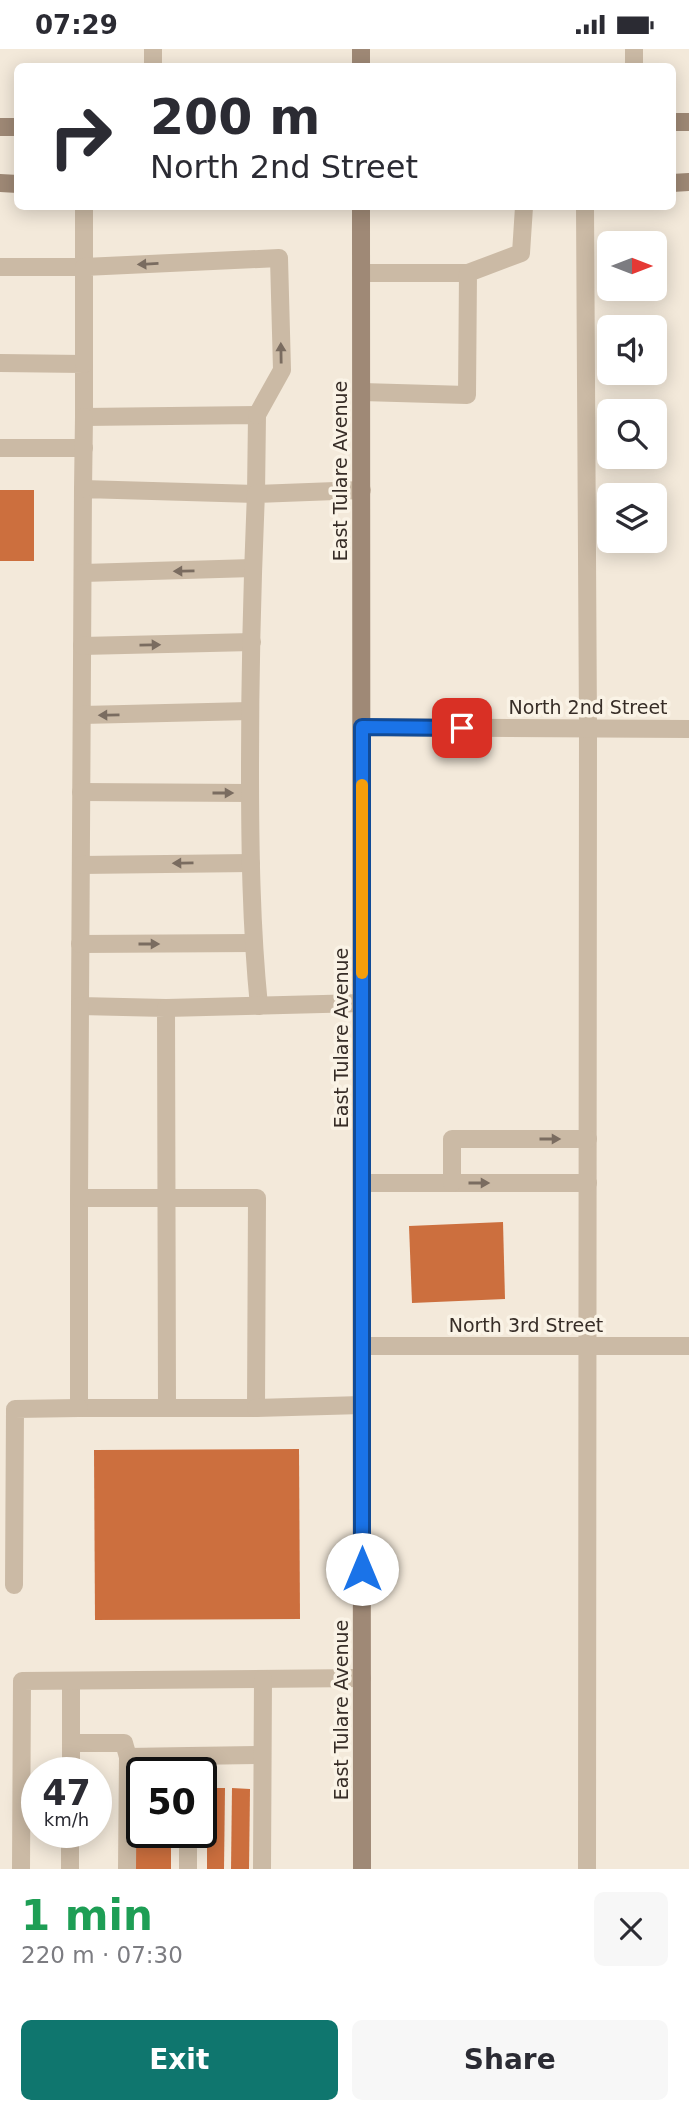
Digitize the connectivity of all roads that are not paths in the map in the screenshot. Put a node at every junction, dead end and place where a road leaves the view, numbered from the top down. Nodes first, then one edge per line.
1 (85, 210) edge
2 (361, 210) edge
3 (524, 210) edge
4 (585, 210) edge
5 (0, 267) edge
6 (84, 267) junction
7 (361, 273) junction
8 (468, 273) junction
9 (0, 363) edge
10 (84, 364) junction
11 (362, 392) junction
12 (257, 415) junction
13 (84, 417) junction
14 (0, 448) edge
15 (84, 448) junction
16 (83, 489) junction
17 (362, 490) junction
18 (256, 494) junction
19 (253, 568) junction
20 (83, 573) junction
21 (252, 642) junction
22 (82, 646) junction
23 (250, 711) junction
24 (82, 716) junction
25 (362, 727) junction
26 (588, 728) junction
27 (689, 729) edge
28 (81, 792) junction
29 (250, 793) junction
30 (251, 863) junction
31 (81, 865) junction
32 (253, 943) junction
33 (80, 944) junction
34 (362, 1003) junction
35 (80, 1006) junction
36 (259, 1006) junction
37 (166, 1007) junction
38 (588, 1139) junction
39 (362, 1183) junction
40 (452, 1183) junction
41 (588, 1183) junction
42 (79, 1198) junction
43 (167, 1198) junction
44 (362, 1346) junction
45 (588, 1346) junction
46 (689, 1346) edge
47 (362, 1405) junction
48 (79, 1408) junction
49 (167, 1408) junction
50 (256, 1408) junction
51 (14, 1585) dead end
52 (362, 1678) junction
53 (263, 1679) junction
54 (71, 1681) junction
55 (71, 1743) junction
56 (262, 1755) junction
57 (71, 1757) edge
58 (128, 1757) edge
59 (217, 1760) edge
60 (70, 1848) edge
61 (127, 1848) edge
62 (188, 1848) edge
63 (21, 1869) edge
64 (70, 1869) edge
65 (127, 1869) edge
66 (188, 1869) edge
67 (262, 1869) edge
68 (362, 1869) edge
69 (587, 1869) edge

1 - 6 street
2 - 7 main road, East Tulare Avenue
3 - 8 street
4 - 26 street
5 - 6 street
6 - 10 street
12 -> 6 street
7 - 8 street
7 - 11 main road, East Tulare Avenue
8 - 11 street
9 - 10 street
10 - 13 street
11 - 17 main road, East Tulare Avenue
12 - 13 street
12 - 18 street
13 - 15 street
14 - 15 street
15 - 16 street
16 - 18 street
16 - 20 street
17 - 18 street
17 - 25 main road, East Tulare Avenue
18 - 19 street
19 -> 20 street
19 - 21 street
20 - 22 street
22 -> 21 street
21 - 23 street
22 - 24 street
23 -> 24 street
23 - 29 street
24 - 28 street
25 - 26 street, North 2nd Street
25 - 34 main road, East Tulare Avenue
26 - 27 street, North 2nd Street
26 - 38 street
28 -> 29 street
28 - 31 street
29 - 30 street
30 -> 31 street
30 - 32 street
31 - 33 street
33 -> 32 street
32 - 36 street
33 - 35 street
34 - 36 street
34 - 39 main road, East Tulare Avenue
35 - 37 street
35 - 42 street
36 - 37 street
37 - 43 street
40 -> 38 street
38 - 41 street
39 - 40 street
39 - 44 main road, East Tulare Avenue
40 -> 41 street
41 - 45 street
42 - 43 street
42 - 48 street
43 - 49 street
43 - 50 street
44 - 45 street, North 3rd Street
44 - 47 main road, East Tulare Avenue
45 - 46 street, North 3rd Street
45 - 69 street
47 - 50 street
47 - 52 main road, East Tulare Avenue
48 - 49 street
48 - 51 street
49 - 50 street
52 - 53 street
52 - 68 main road, East Tulare Avenue
53 - 54 street
53 - 56 street
54 - 55 street
54 - 63 street
55 - 57 street
55 - 58 street
56 - 59 street
56 - 67 street
60 - 64 street
61 - 65 street
62 - 66 street

